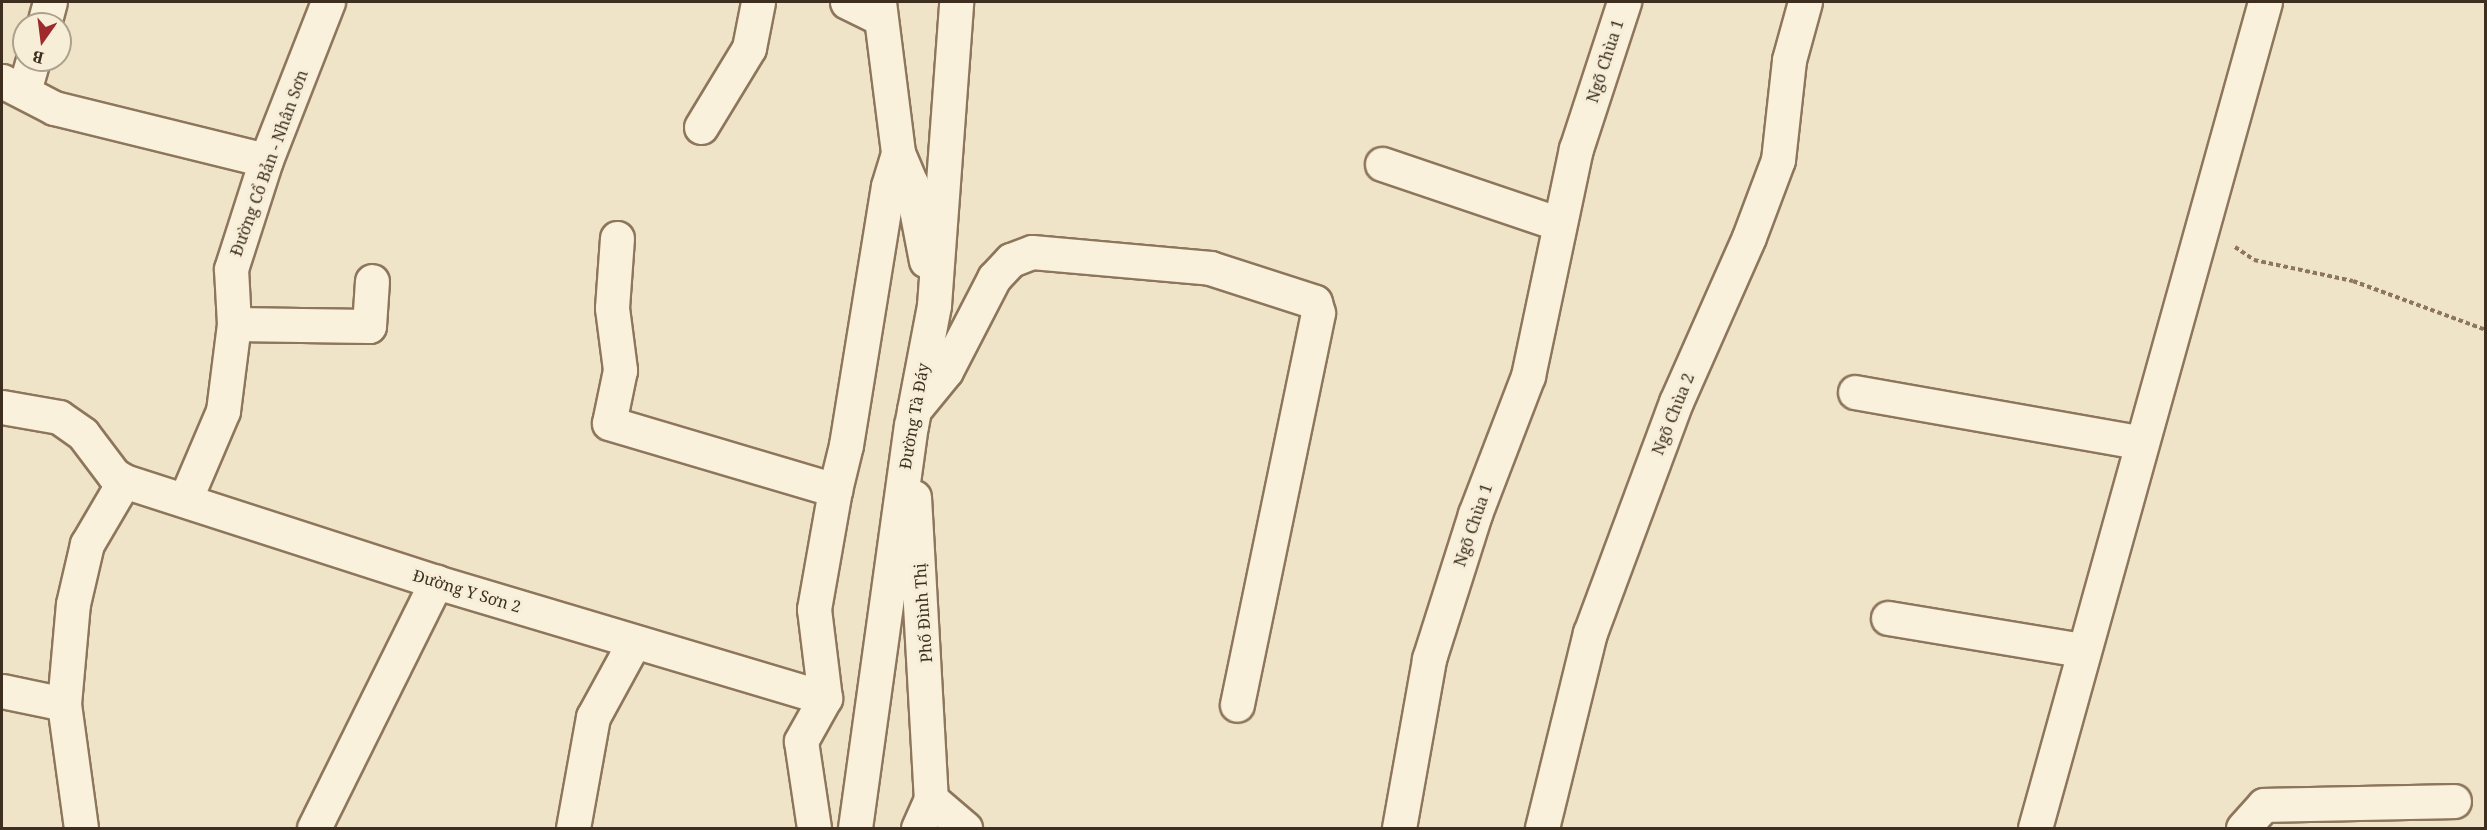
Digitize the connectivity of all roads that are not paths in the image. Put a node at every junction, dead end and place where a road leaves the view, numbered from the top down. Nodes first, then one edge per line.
1 (328, 2) edge
2 (758, 2) edge
3 (847, 2) edge
4 (1624, 2) edge
5 (1805, 2) edge
6 (2265, 2) edge
7 (879, 9) edge
8 (954, 13) edge
9 (24, 72) edge
10 (13, 86) edge
11 (701, 126) dead end
12 (898, 153) junction
13 (266, 160) junction
14 (1382, 164) dead end
15 (1559, 224) junction
16 (617, 238) dead end
17 (372, 281) dead end
18 (934, 305) junction
19 (234, 324) junction
20 (1855, 392) dead end
21 (2, 407) edge
22 (913, 418) junction
23 (2139, 442) junction
24 (124, 481) junction
25 (835, 489) junction
26 (185, 500) junction
27 (436, 582) junction
28 (1888, 618) dead end
29 (634, 642) junction
30 (2082, 650) junction
31 (2, 691) edge
32 (825, 698) junction
33 (64, 704) junction
34 (1237, 705) dead end
35 (801, 741) junction
36 (2454, 801) dead end
37 (924, 814) edge
38 (81, 828) edge
39 (314, 828) edge
40 (573, 828) edge
41 (792, 828) edge
42 (814, 828) edge
43 (855, 828) edge
44 (965, 828) edge
45 (1399, 828) edge
46 (1542, 828) edge
47 (2035, 828) edge
48 (2243, 828) edge

1 - 13 street, Đường Cổ Bản - Nhân Sơn
2 - 11 street
3 - 7 street
4 - 15 street, Ngõ Chùa 1
5 - 46 street, Ngõ Chùa 2
6 - 23 street
7 - 12 street
8 - 18 street, Đường Tà Đáy
9 - 10 street
10 - 13 street
12 - 18 street
12 - 25 street
13 - 19 street, Đường Cổ Bản - Nhân Sơn
14 - 15 street
15 - 45 street, Ngõ Chùa 1
16 - 25 street
17 - 19 street
18 - 22 street, Đường Tà Đáy
19 - 26 street, Đường Cổ Bản - Nhân Sơn
20 - 23 street
21 - 24 street, Đường Y Sơn 2
22 - 34 street
22 - 37 street, Phố Đình Thị
22 - 43 street, Đường Tà Đáy
23 - 30 street
24 - 26 street, Đường Y Sơn 2
24 - 33 street
25 - 32 street
26 - 27 street, Đường Y Sơn 2
27 - 29 street, Đường Y Sơn 2
27 - 39 street
28 - 30 street
29 - 32 street, Đường Y Sơn 2
29 - 40 street
30 - 47 street
31 - 33 street
32 - 35 street
33 - 38 street
35 - 41 street
35 - 42 street
36 - 48 street
37 - 44 street, Phố Đình Thị

